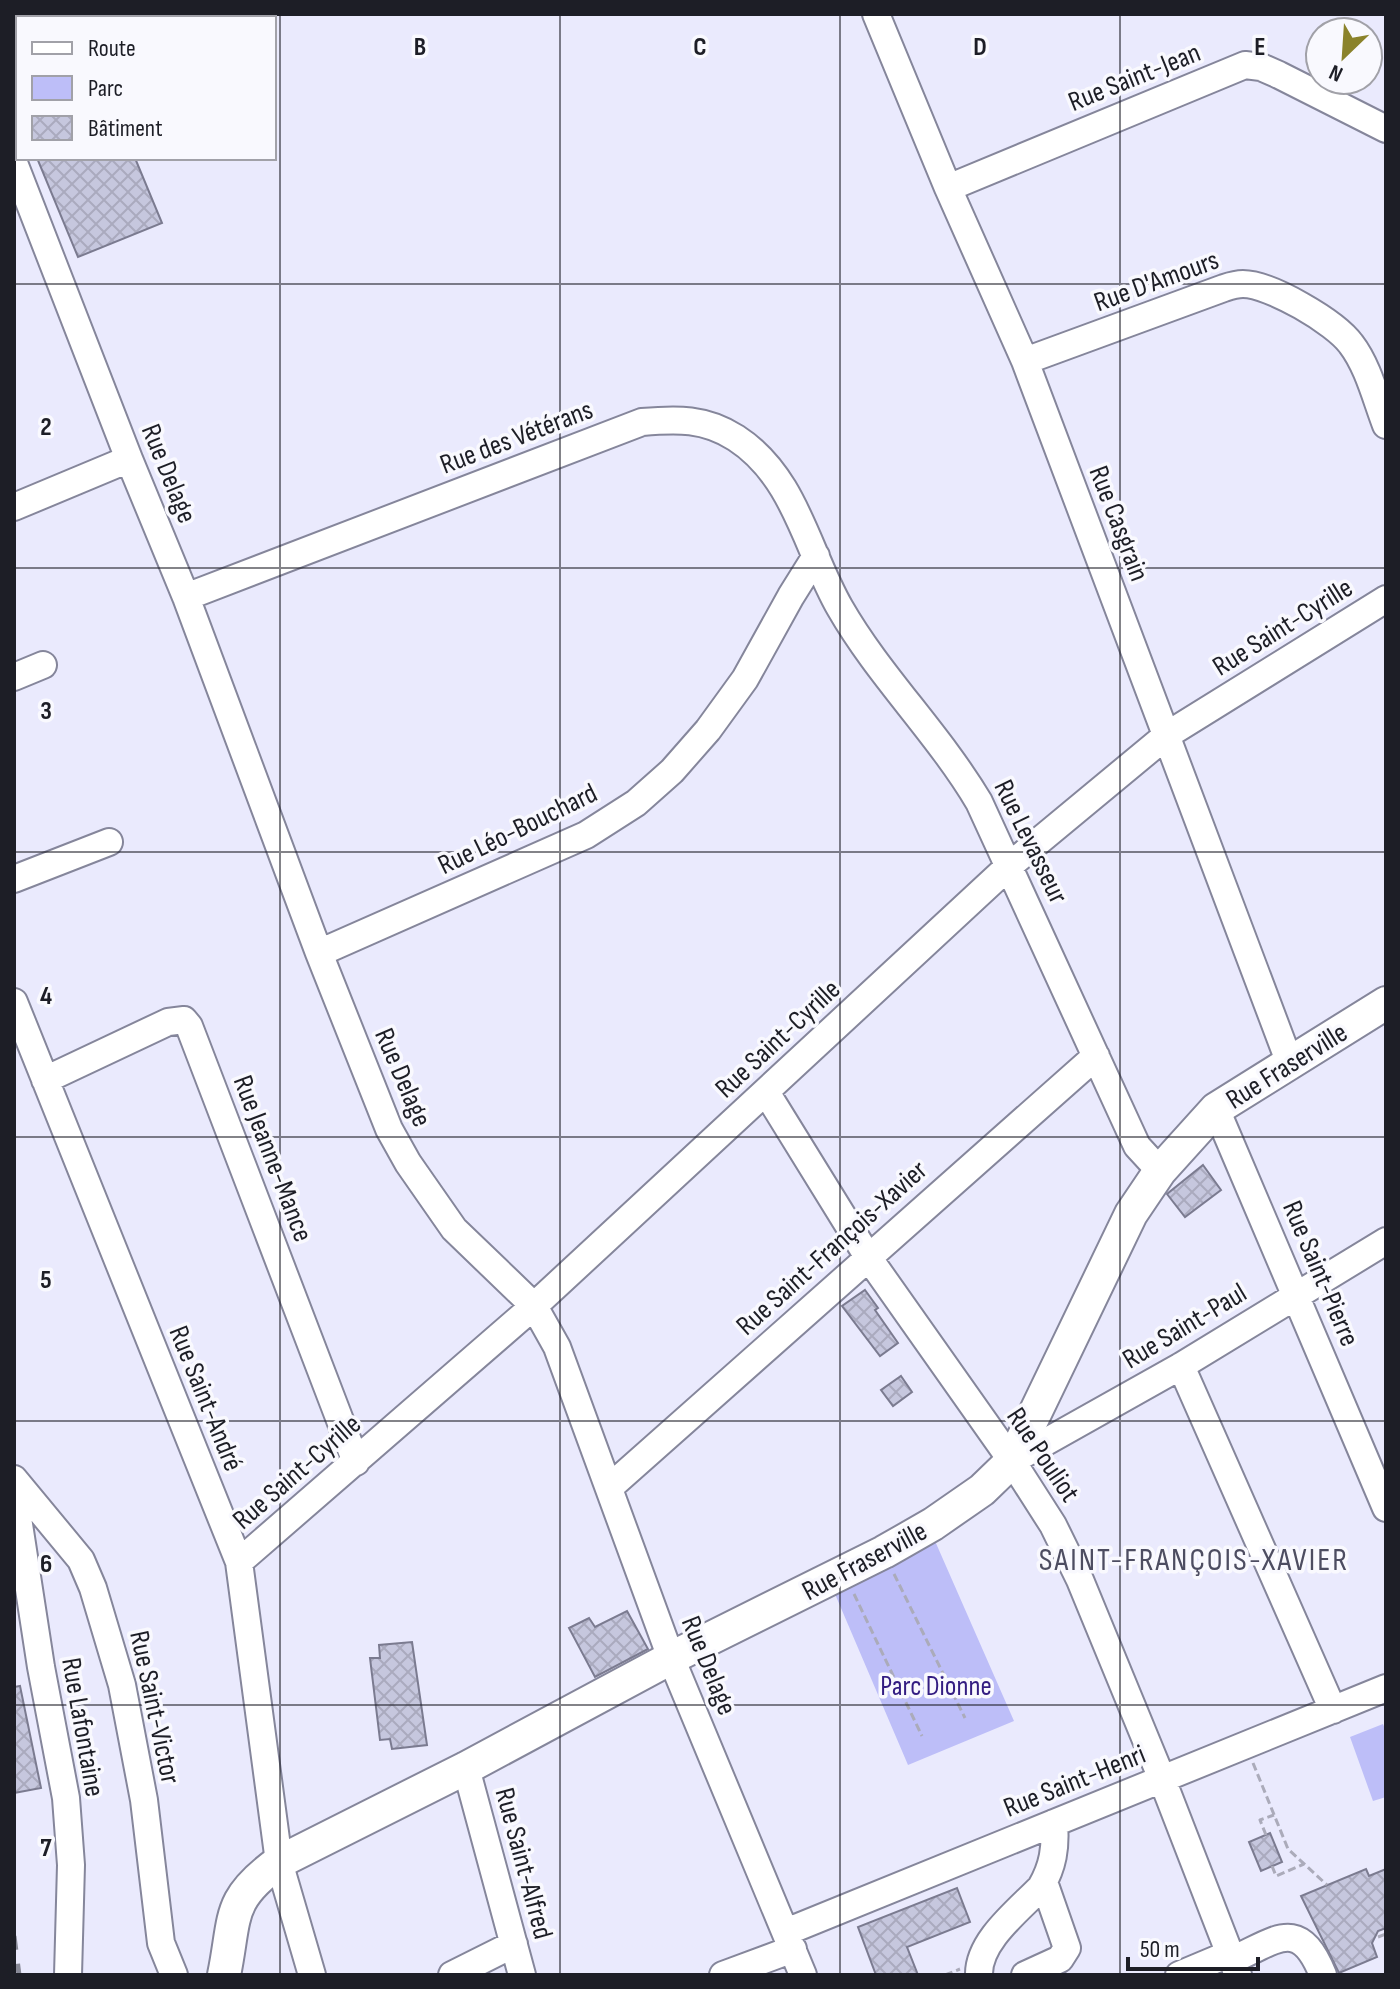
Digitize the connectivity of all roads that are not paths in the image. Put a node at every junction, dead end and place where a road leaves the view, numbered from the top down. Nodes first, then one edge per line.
1 (876, 14) edge
2 (1386, 129) edge
3 (14, 163) edge
4 (948, 188) junction
5 (1025, 361) junction
6 (1386, 425) edge
7 (129, 459) junction
8 (14, 507) edge
9 (816, 556) junction
10 (186, 597) junction
11 (1386, 599) edge
12 (43, 665) dead end
13 (14, 677) edge
14 (1167, 735) junction
15 (109, 842) dead end
16 (1009, 866) junction
17 (14, 879) edge
18 (319, 953) junction
19 (14, 1002) edge
20 (1386, 1003) edge
21 (1096, 1056) junction
22 (1289, 1061) junction
23 (45, 1080) junction
24 (766, 1092) junction
25 (1216, 1109) junction
26 (1160, 1171) junction
27 (1386, 1241) edge
28 (868, 1257) junction
29 (1296, 1295) junction
30 (534, 1306) junction
31 (1181, 1366) junction
32 (1012, 1461) junction
33 (356, 1462) junction
34 (14, 1479) edge
35 (610, 1487) junction
36 (14, 1492) edge
37 (1386, 1508) edge
38 (239, 1562) junction
39 (671, 1658) junction
40 (1386, 1688) edge
41 (1333, 1710) junction
42 (466, 1768) junction
43 (1162, 1779) junction
44 (1054, 1823) junction
45 (279, 1862) junction
46 (1044, 1882) junction
47 (789, 1941) junction
48 (514, 1944) junction
49 (1233, 1963) edge
50 (68, 1975) edge
51 (174, 1975) edge
52 (224, 1975) edge
53 (312, 1975) edge
54 (452, 1975) edge
55 (522, 1975) edge
56 (723, 1975) edge
57 (803, 1975) edge
58 (979, 1975) edge
59 (1025, 1975) edge
60 (1179, 1975) edge
61 (1323, 1975) edge

1 - 4 street, Rue Casgrain
2 - 4 street, Rue Saint-Jean
3 - 7 street, Rue Delage
4 - 5 street, Rue Casgrain
5 - 6 street, Rue D'Amours
5 - 14 street, Rue Casgrain
7 - 8 street
7 - 10 street, Rue Delage
9 - 10 street, Rue des Vétérans
9 - 16 street, Rue Levasseur
9 - 18 street, Rue Léo-Bouchard
10 - 18 street, Rue Delage
11 - 14 street, Rue Saint-Cyrille
12 - 13 street
14 - 16 street, Rue Saint-Cyrille
14 - 22 street, Rue Casgrain
15 - 17 street
16 - 21 street, Rue Levasseur
16 - 24 street, Rue Saint-Cyrille
18 - 30 street, Rue Delage
19 - 23 street, Rue Saint-André
20 - 22 main road, Rue Fraserville
21 - 26 street, Rue Levasseur
21 - 28 street, Rue Saint-François-Xavier
22 - 25 main road, Rue Fraserville
23 - 33 street, Rue Jeanne-Mance
23 - 38 street, Rue Saint-André
24 - 28 street, Rue Pouliot
24 - 30 street, Rue Saint-Cyrille
25 - 26 main road, Rue Fraserville
25 - 29 street, Rue Saint-Pierre
26 - 32 main road, Rue Fraserville
27 - 29 street, Rue Saint-Paul
28 - 32 street, Rue Pouliot
28 - 35 street, Rue Saint-François-Xavier
29 - 31 street, Rue Saint-Paul
29 - 37 street, Rue Saint-Pierre
30 - 33 street, Rue Saint-Cyrille
30 - 35 street, Rue Delage
31 - 32 street, Rue Saint-Paul
31 - 41 street
32 - 39 main road, Rue Fraserville
32 - 43 street, Rue Pouliot
33 - 38 street, Rue Saint-Cyrille
34 - 51 street, Rue Saint-Victor
35 - 39 street, Rue Delage
36 - 50 street, Rue Lafontaine
38 - 45 street, Rue Saint-André
39 - 42 main road, Rue Fraserville
39 - 47 street, Rue Delage
40 - 41 street, Rue Saint-Henri
41 - 43 street, Rue Saint-Henri
42 - 45 main road, Rue Fraserville
42 - 48 street, Rue Saint-Alfred
43 - 44 street, Rue Saint-Henri
43 - 49 street, Rue Pouliot
44 - 46 street
44 - 47 street, Rue Saint-Henri
45 - 52 main road, Rue Fraserville
45 - 53 street, Rue Saint-André
46 - 58 street
46 - 59 street
47 - 56 street, Rue Saint-Henri
47 - 57 street, Rue Delage
48 - 54 street
48 - 55 street, Rue Saint-Alfred
49 - 60 street
49 - 61 street

